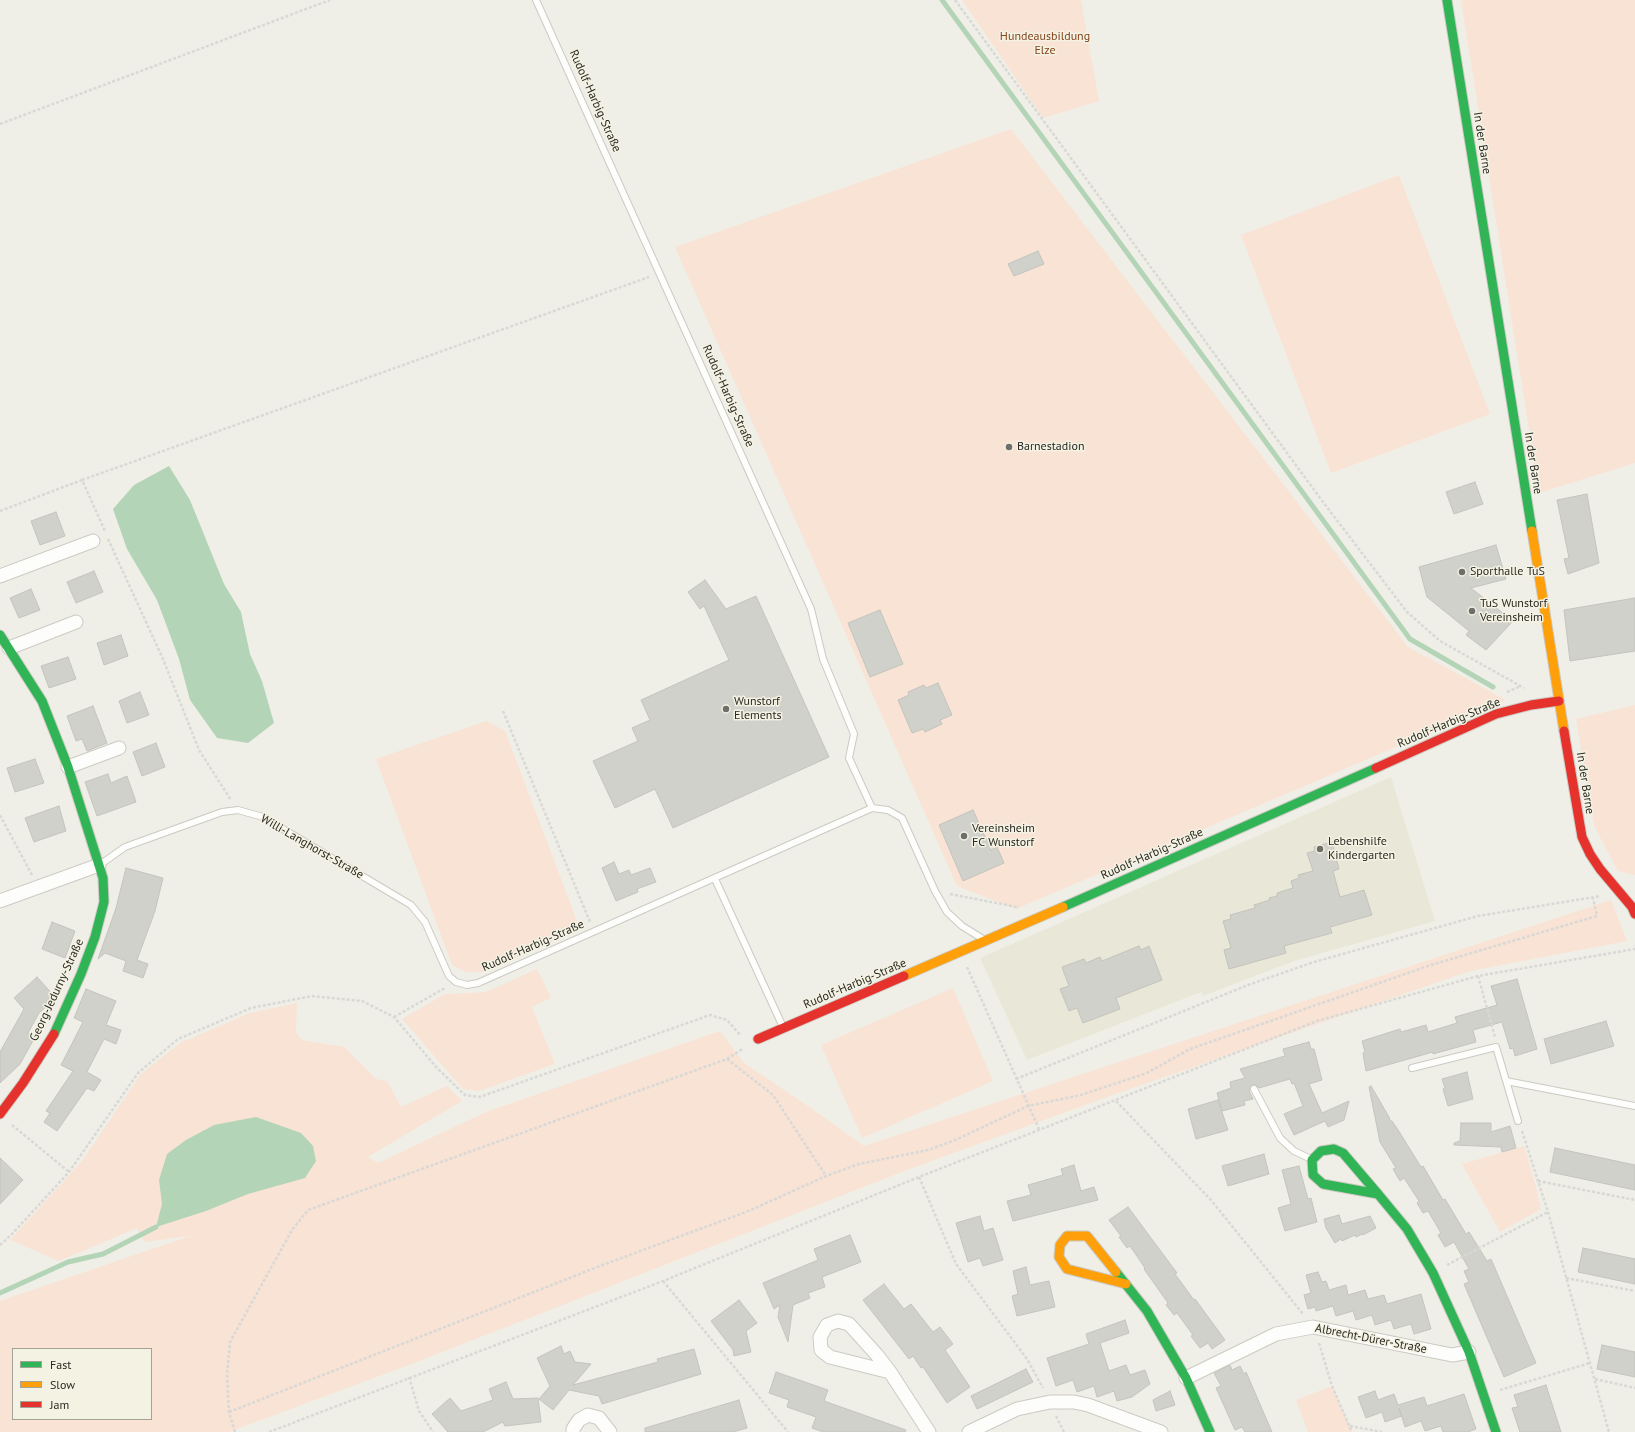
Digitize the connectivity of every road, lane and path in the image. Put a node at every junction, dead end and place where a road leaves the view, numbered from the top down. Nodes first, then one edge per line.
1 (330, 0) edge
2 (536, 0) edge
3 (955, 0) edge
4 (1447, 0) edge
5 (0, 124) edge
6 (659, 273) junction
7 (82, 480) junction
8 (0, 511) edge
9 (93, 541) dead end
10 (0, 576) edge
11 (76, 622) dead end
12 (0, 635) edge
13 (9, 648) junction
14 (1520, 686) junction
15 (1527, 690) dead end
16 (1506, 692) dead end
17 (1559, 701) junction
18 (503, 711) dead end
19 (119, 748) dead end
20 (68, 767) junction
21 (872, 808) junction
22 (238, 810) junction
23 (0, 815) edge
24 (99, 865) junction
25 (715, 879) junction
26 (38, 887) junction
27 (1616, 890) junction
28 (935, 891) junction
29 (1593, 898) junction
30 (0, 901) edge
31 (1024, 904) dead end
32 (1634, 909) edge
33 (594, 932) junction
34 (986, 941) junction
35 (1635, 949) edge
36 (960, 952) junction
37 (1478, 976) junction
38 (456, 982) junction
39 (394, 1017) junction
40 (783, 1028) junction
41 (758, 1039) junction
42 (1496, 1047) junction
43 (727, 1058) junction
44 (1412, 1068) dead end
45 (1016, 1079) junction
46 (1506, 1081) junction
47 (1254, 1089) dead end
48 (1116, 1101) junction
49 (1028, 1106) junction
50 (1635, 1106) edge
51 (0, 1114) edge
52 (1518, 1121) joint
53 (12, 1125) dead end
54 (1040, 1130) junction
55 (1312, 1160) junction
56 (69, 1172) junction
57 (826, 1176) junction
58 (919, 1177) junction
59 (1538, 1181) junction
60 (1378, 1194) junction
61 (1635, 1200) edge
62 (1548, 1212) junction
63 (0, 1245) edge
64 (1433, 1273) junction
65 (1566, 1278) junction
66 (663, 1281) junction
67 (1126, 1284) junction
68 (1635, 1291) edge
69 (1314, 1327) junction
70 (1469, 1352) junction
71 (1590, 1363) junction
72 (890, 1372) junction
73 (409, 1377) junction
74 (1186, 1378) junction
75 (1595, 1379) junction
76 (1635, 1388) edge
77 (1484, 1395) junction
78 (1050, 1402) junction
79 (229, 1412) junction
80 (1349, 1426) junction
81 (235, 1432) edge
82 (269, 1432) edge
83 (433, 1432) edge
84 (573, 1432) edge
85 (610, 1432) edge
86 (788, 1432) edge
87 (928, 1432) edge
88 (969, 1432) edge
89 (1161, 1432) edge
90 (1210, 1432) edge
91 (1352, 1432) edge
92 (1382, 1432) edge
93 (1496, 1432) edge
94 (1609, 1432) edge

1 - 5 path
2 - 6 lane, Rudolf-Harbig-Straße
3 - 14 path
4 - 17 street, In der Barne
6 - 7 path
6 - 21 lane, Rudolf-Harbig-Straße
7 - 8 path
7 - 22 path
9 - 10 street
11 - 13 street
12 - 13 street, Georg-Jedurny-Straße
13 - 20 street, Georg-Jedurny-Straße
14 - 15 path
14 - 16 path
17 - 27 street, In der Barne
17 - 34 street, Rudolf-Harbig-Straße
18 - 33 path
19 - 20 street
20 - 24 street, Georg-Jedurny-Straße
21 - 25 lane, Rudolf-Harbig-Straße
21 - 28 lane
22 - 24 lane, Willi-Langhorst-Straße
22 - 38 lane, Willi-Langhorst-Straße
23 - 26 path
24 - 26 street, Willi-Langhorst-Straße
24 - 51 street, Georg-Jedurny-Straße
25 - 33 lane, Rudolf-Harbig-Straße
25 - 40 lane
26 - 30 street, Willi-Langhorst-Straße
27 - 29 path
27 - 32 street, In der Barne
28 - 31 path
28 - 34 lane
29 - 45 path
29 - 49 path
33 - 38 lane, Rudolf-Harbig-Straße
34 - 36 street, Rudolf-Harbig-Straße
35 - 37 path
36 - 40 street, Rudolf-Harbig-Straße
36 - 45 path
37 - 42 path
37 - 48 path
38 - 39 path
39 - 41 path
39 - 56 path
40 - 41 street, Rudolf-Harbig-Straße
41 - 43 path
42 - 44 lane
42 - 46 lane
43 - 57 path
43 - 79 path
45 - 49 path
46 - 50 lane
46 - 52 lane
47 - 55 lane
48 - 54 path
48 - 69 path
49 - 54 path
49 - 57 path
52 - 59 path
53 - 56 path
54 - 58 path
55 - 60 street
55 - 60 street
56 - 63 path
57 - 79 path
58 - 66 path
58 - 78 path
59 - 61 path
59 - 62 path
60 - 64 street
62 - 64 path
62 - 65 path
64 - 70 street
65 - 68 path
65 - 71 path
66 - 73 path
66 - 86 path
67 - 67 street
67 - 74 street
69 - 70 street, Albrecht-Dürer-Straße
69 - 74 street, Albrecht-Dürer-Straße
69 - 80 path
70 - 77 street
71 - 75 path
71 - 77 path
72 - 72 street
72 - 87 street
73 - 82 path
73 - 83 path
74 - 90 street
75 - 76 path
75 - 94 path
77 - 93 street
78 - 88 street
78 - 89 street
79 - 81 path
80 - 91 path
80 - 92 path
84 - 85 street

